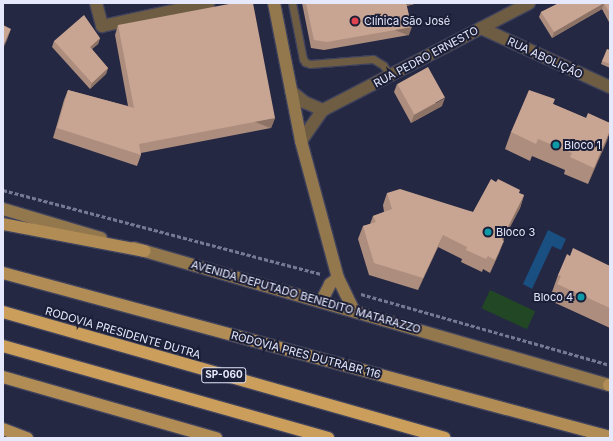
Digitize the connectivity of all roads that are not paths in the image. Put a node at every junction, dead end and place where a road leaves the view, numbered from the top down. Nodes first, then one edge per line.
1 (209, 3) edge
2 (274, 3) edge
3 (292, 3) edge
4 (529, 3) edge
5 (94, 6) edge
6 (481, 28) junction
7 (391, 76) junction
8 (610, 88) edge
9 (292, 91) junction
10 (323, 110) junction
11 (301, 142) junction
12 (3, 209) edge
13 (3, 224) edge
14 (144, 251) junction
15 (3, 273) edge
16 (338, 278) junction
17 (322, 300) junction
18 (354, 311) junction
19 (3, 312) edge
20 (3, 346) edge
21 (3, 377) edge
22 (610, 385) edge
23 (3, 429) edge
24 (610, 437) edge
25 (27, 438) edge
26 (216, 438) edge
27 (328, 438) edge
28 (444, 438) edge

1 - 5 street
2 - 9 street
3 - 7 lane
4 - 6 street, RUA PEDRO ERNESTO
6 - 7 street, RUA PEDRO ERNESTO
6 - 8 street, RUA ABOLIÇÃO
7 - 10 street, RUA PEDRO ERNESTO
9 - 10 street
9 - 11 street
10 - 11 street, RUA PEDRO ERNESTO
11 - 16 street
12 - 14 street, AVENIDA DEPUTADO BENEDITO MATARAZZO
13 - 14 main road
14 - 17 street, AVENIDA DEPUTADO BENEDITO MATARAZZO
15 - 24 main road, RODOVIA PRES DUTRABR 116
16 - 17 street
16 - 18 street
17 - 18 street, AVENIDA DEPUTADO BENEDITO MATARAZZO
18 - 22 street, AVENIDA DEPUTADO BENEDITO MATARAZZO
19 - 28 highway, RODOVIA PRESIDENTE DUTRA / SP-060
20 - 27 highway
21 - 26 main road
23 - 25 main road

